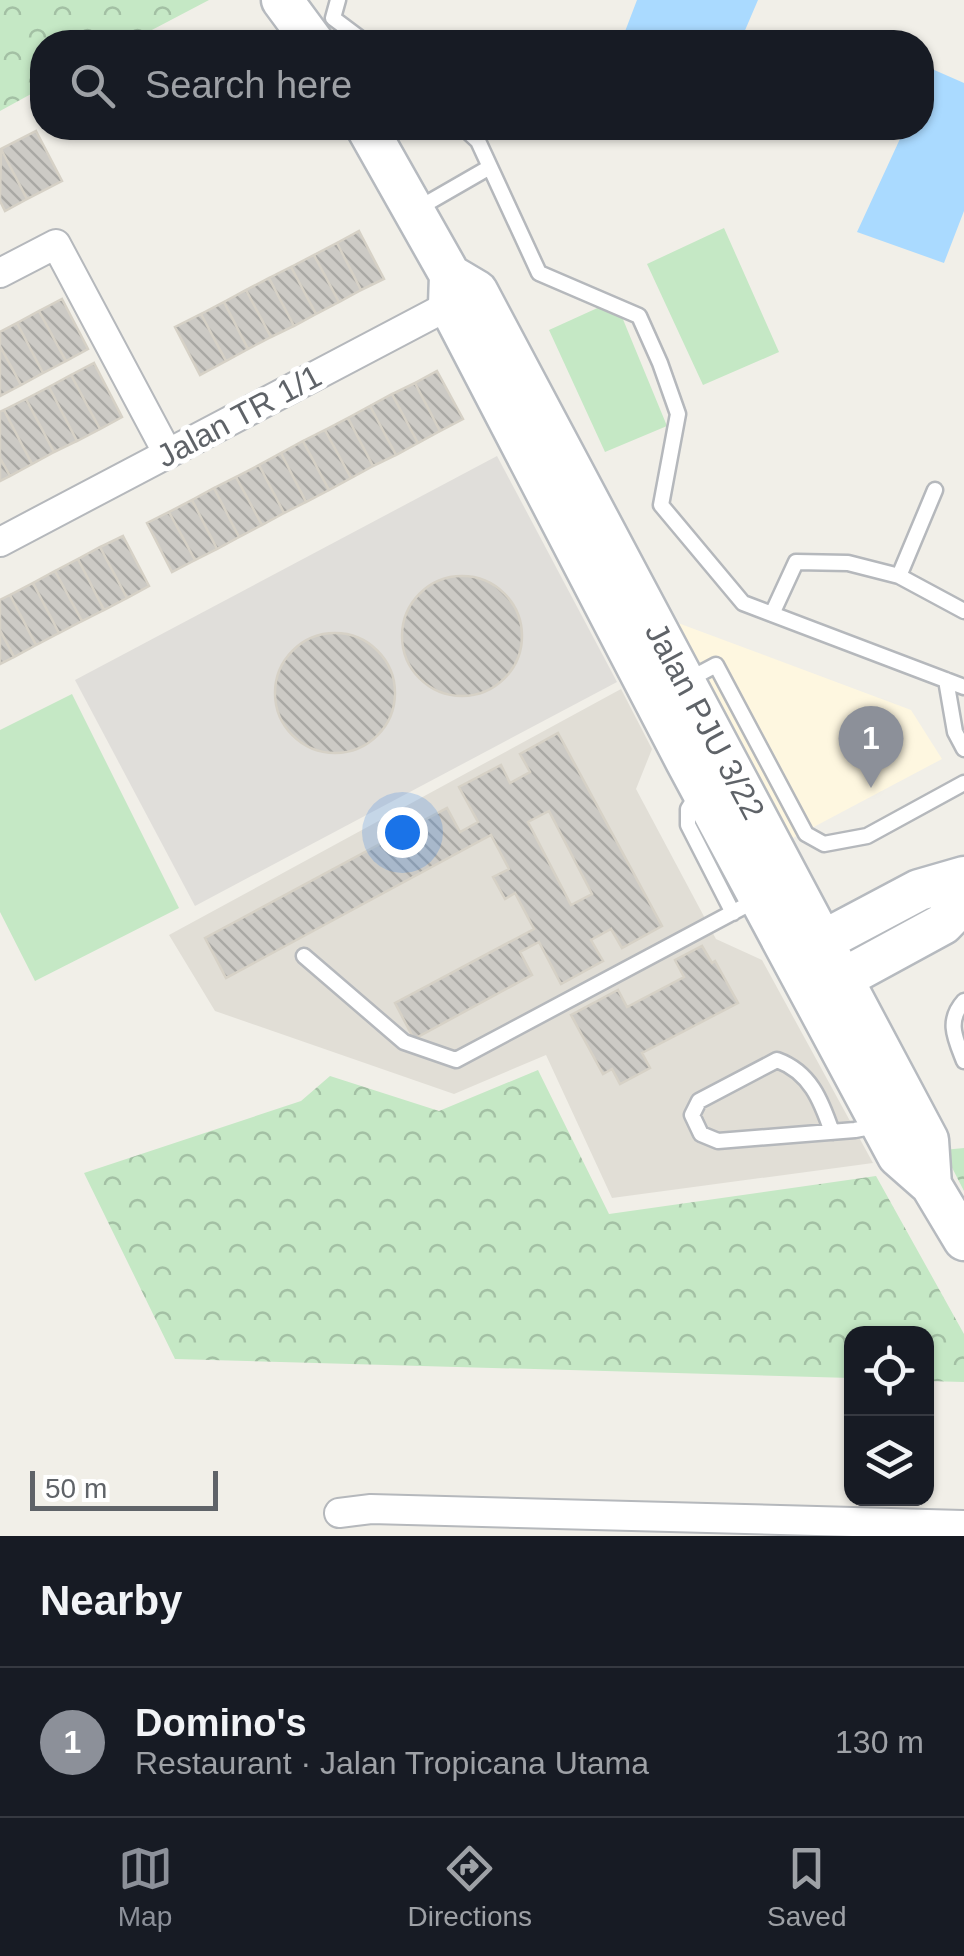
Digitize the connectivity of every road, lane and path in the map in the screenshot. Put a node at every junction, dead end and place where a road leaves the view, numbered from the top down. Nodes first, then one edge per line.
1 (282, 0) edge
2 (338, 0) edge
3 (304, 30) edge
4 (348, 30) edge
5 (373, 140) edge
6 (477, 140) edge
7 (490, 167) junction
8 (414, 211) junction
9 (0, 273) edge
10 (459, 290) junction
11 (168, 454) junction
12 (935, 490) dead end
13 (0, 542) edge
14 (900, 576) junction
15 (964, 611) edge
16 (772, 614) junction
17 (946, 680) junction
18 (683, 682) junction
19 (964, 686) edge
20 (964, 748) edge
21 (964, 784) edge
22 (964, 877) edge
23 (964, 902) edge
24 (747, 906) junction
25 (808, 949) junction
26 (304, 956) dead end
27 (828, 986) junction
28 (964, 1001) edge
29 (964, 1061) edge
30 (882, 1125) junction
31 (832, 1132) junction
32 (931, 1185) junction
33 (964, 1240) edge
34 (339, 1512) dead end
35 (964, 1525) edge

1 - 3 street
2 - 4 lane
5 - 8 street, Jalan PJU 3/22
6 - 7 lane
7 - 8 lane
7 - 16 lane
8 - 10 street, Jalan PJU 3/22
9 - 11 street
10 - 11 street, Jalan TR 1/1
10 - 18 street, Jalan PJU 3/22
10 - 24 street, Jalan PJU 3/22
11 - 13 street, Jalan TR 1/1
12 - 14 lane
14 - 15 lane
14 - 16 lane
16 - 17 lane
17 - 19 lane
17 - 20 lane
18 - 21 lane
18 - 25 street, Jalan PJU 3/22
22 - 25 street
23 - 27 street
24 - 25 street, Jalan PJU 3/22
24 - 26 lane
25 - 27 street, Jalan PJU 3/22
27 - 30 street, Jalan PJU 3/22
27 - 32 street, Jalan PJU 3/22
28 - 29 lane
30 - 31 lane
30 - 32 street, Jalan PJU 3/22
31 - 31 lane
32 - 33 street, Jalan PJU 3/22
34 - 35 street

